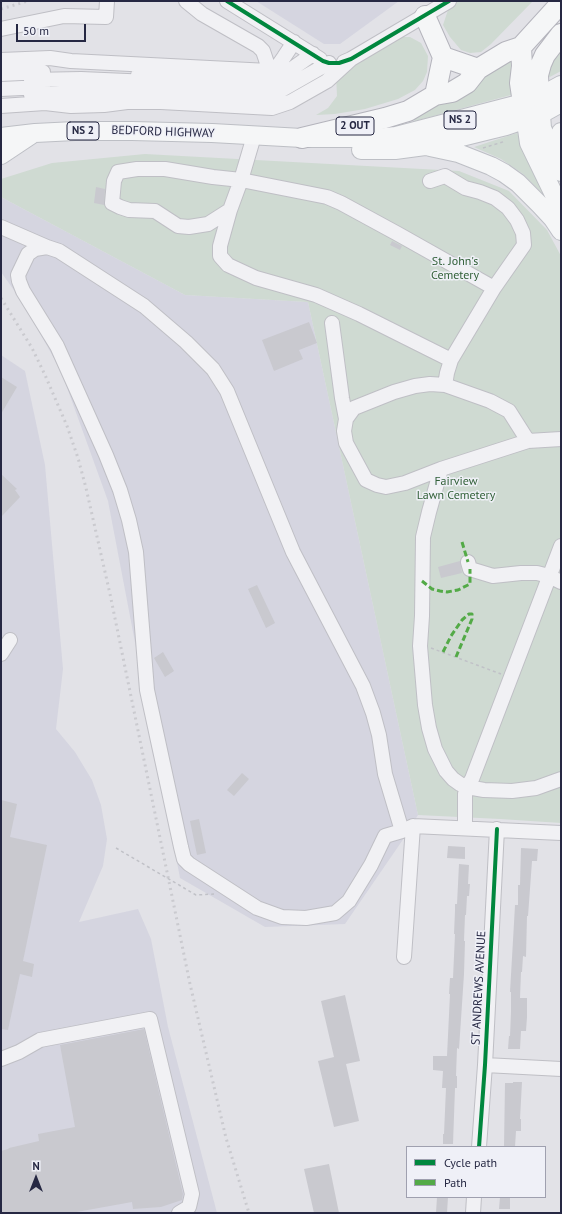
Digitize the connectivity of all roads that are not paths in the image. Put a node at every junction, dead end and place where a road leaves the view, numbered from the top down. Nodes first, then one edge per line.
1 (107, 1) edge
2 (186, 1) edge
3 (227, 1) edge
4 (449, 1) edge
5 (561, 3) edge
6 (425, 16) junction
7 (1, 29) edge
8 (561, 34) edge
9 (294, 42) junction
10 (521, 47) junction
11 (443, 57) junction
12 (1, 60) edge
13 (331, 60) junction
14 (71, 61) junction
15 (267, 64) dead end
16 (1, 66) edge
17 (478, 69) junction
18 (1, 74) edge
19 (1, 82) edge
20 (561, 85) edge
21 (1, 89) edge
22 (435, 95) junction
23 (1, 97) edge
24 (561, 103) edge
25 (1, 106) edge
26 (71, 106) junction
27 (532, 108) junction
28 (1, 113) edge
29 (561, 132) edge
30 (35, 133) junction
31 (254, 136) junction
32 (1, 137) edge
33 (302, 138) junction
34 (425, 146) junction
35 (1, 155) edge
36 (558, 165) edge
37 (241, 180) junction
38 (430, 181) dead end
39 (561, 209) edge
40 (230, 210) junction
41 (1, 227) edge
42 (561, 231) edge
43 (22, 236) junction
44 (47, 247) junction
45 (28, 254) junction
46 (494, 288) junction
47 (332, 323) dead end
48 (451, 360) junction
49 (445, 385) junction
50 (346, 419) junction
51 (561, 439) edge
52 (528, 441) junction
53 (441, 469) junction
54 (561, 546) edge
55 (468, 562) dead end
56 (555, 579) edge
57 (10, 640) dead end
58 (1, 654) edge
59 (561, 779) edge
60 (467, 787) junction
61 (465, 828) junction
62 (408, 829) junction
63 (497, 829) junction
64 (561, 832) edge
65 (404, 957) dead end
66 (1, 1059) edge
67 (485, 1065) junction
68 (561, 1069) edge
69 (479, 1146) edge
70 (474, 1198) edge
71 (179, 1213) edge
72 (473, 1213) edge

1 - 7 street
2 - 15 street
3 - 9 street
4 - 6 street
5 - 10 highway
6 - 11 highway
6 - 13 street
8 - 27 highway
9 - 13 street
9 - 14 street
10 - 17 highway, 2 OUT
10 - 27 highway
11 - 17 highway
11 - 22 highway
12 - 14 street
13 - 18 street
13 - 19 street
13 - 21 street
13 - 23 street
13 - 26 street
14 - 16 street
17 - 22 highway, 2 OUT
20 - 27 main road
22 - 33 highway, 2 OUT
24 - 27 main road
25 - 26 street
26 - 28 street
27 - 33 main road, BEDFORD HIGHWAY / NS 2
27 - 34 main road, BEDFORD HIGHWAY / NS 2
27 - 36 main road
27 - 39 main road
29 - 36 main road
30 - 31 main road, BEDFORD HIGHWAY / NS 2
30 - 32 main road, BEDFORD HIGHWAY / NS 2
30 - 35 main road
31 - 33 main road, BEDFORD HIGHWAY / NS 2
31 - 37 street
33 - 34 main road, BEDFORD HIGHWAY / NS 2
34 - 42 main road
37 - 40 street
37 - 40 street
37 - 46 street
38 - 46 street
40 - 48 street
41 - 43 street
43 - 44 street
43 - 45 street
44 - 45 street
44 - 62 street
45 - 62 street
46 - 48 street
47 - 50 street
48 - 49 street
49 - 50 street
49 - 52 street
50 - 53 street
51 - 52 street
52 - 53 street
53 - 60 street
54 - 56 street
55 - 56 street
56 - 60 street
57 - 58 street
59 - 60 street
60 - 61 street
61 - 62 street
61 - 63 street
62 - 65 street
63 - 64 street
63 - 67 street, ST ANDREWS AVENUE
66 - 71 street
67 - 68 street
67 - 69 street, ST ANDREWS AVENUE
70 - 72 street

